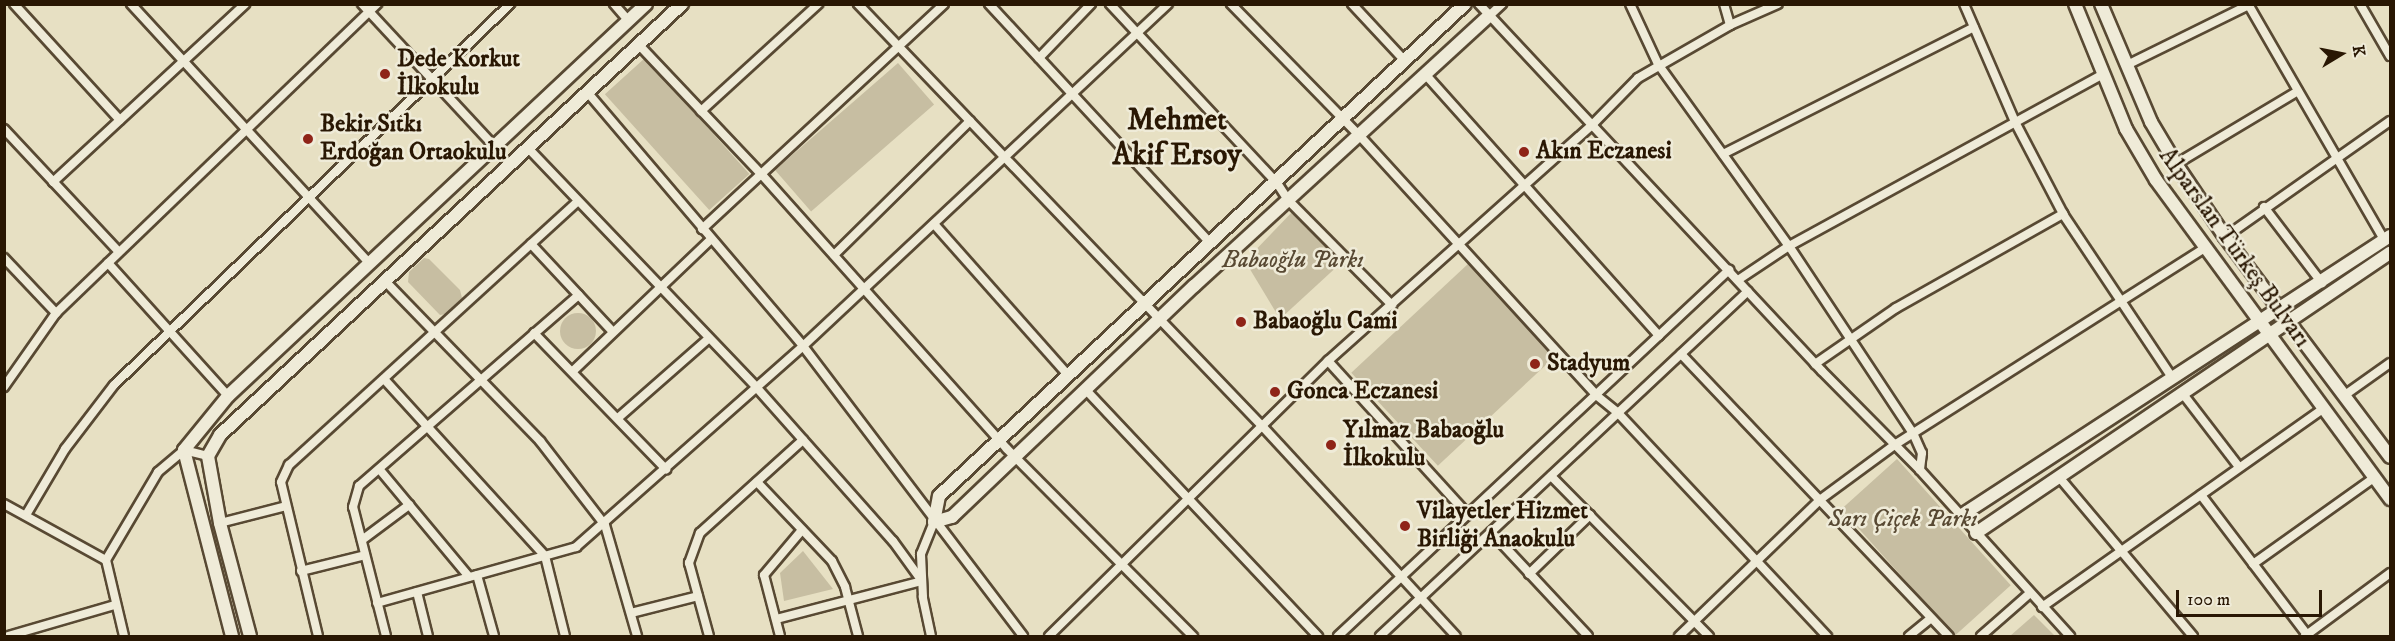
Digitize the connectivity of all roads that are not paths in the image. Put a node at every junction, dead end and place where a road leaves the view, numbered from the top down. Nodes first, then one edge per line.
1 (14, 4) edge
2 (131, 4) edge
3 (245, 4) edge
4 (362, 4) edge
5 (377, 4) edge
6 (510, 4) edge
7 (614, 4) edge
8 (646, 4) edge
9 (682, 4) edge
10 (818, 4) edge
11 (858, 4) edge
12 (944, 4) edge
13 (989, 4) edge
14 (1091, 4) edge
15 (1110, 4) edge
16 (1168, 4) edge
17 (1231, 4) edge
18 (1352, 4) edge
19 (1465, 4) edge
20 (1479, 4) edge
21 (1502, 4) edge
22 (1630, 4) edge
23 (1724, 4) edge
24 (1778, 4) edge
25 (1964, 4) edge
26 (2075, 4) edge
27 (2101, 4) edge
28 (2360, 4) edge
29 (2249, 5) edge
30 (368, 13) junction
31 (1489, 16) junction
32 (628, 21) junction
33 (1730, 26) junction
34 (1974, 27) junction
35 (1136, 32) junction
36 (639, 45) junction
37 (899, 49) junction
38 (2391, 56) edge
39 (1039, 58) junction
40 (1405, 61) junction
41 (182, 62) junction
42 (1658, 64) junction
43 (2127, 65) junction
44 (2103, 74) junction
45 (1425, 75) junction
46 (429, 79) junction
47 (2298, 91) junction
48 (588, 93) junction
49 (1072, 93) junction
50 (701, 111) junction
51 (120, 120) junction
52 (1343, 120) junction
53 (970, 121) junction
54 (2391, 121) edge
55 (2015, 122) junction
56 (1593, 124) junction
57 (246, 127) junction
58 (4, 129) edge
59 (1359, 135) junction
60 (494, 146) junction
61 (528, 148) junction
62 (1723, 154) junction
63 (2337, 157) junction
64 (1006, 158) junction
65 (2176, 164) junction
66 (763, 176) junction
67 (53, 182) junction
68 (1277, 183) junction
69 (1527, 184) junction
70 (307, 195) junction
71 (1288, 200) junction
72 (578, 201) junction
73 (2264, 207) junction
74 (2063, 214) junction
75 (934, 224) junction
76 (702, 229) junction
77 (2225, 237) junction
78 (2387, 238) edge
79 (711, 239) junction
80 (531, 244) junction
81 (1211, 244) junction
82 (1460, 244) junction
83 (1789, 246) junction
84 (2206, 247) junction
85 (119, 252) junction
86 (2391, 253) edge
87 (834, 255) junction
88 (4, 258) edge
89 (108, 263) junction
90 (369, 263) junction
91 (1729, 270) junction
92 (1738, 280) junction
93 (385, 281) junction
94 (2322, 283) junction
95 (660, 286) junction
96 (864, 289) junction
97 (1748, 291) junction
98 (579, 295) junction
99 (2120, 301) junction
100 (1392, 305) junction
101 (1144, 306) junction
102 (2281, 307) junction
103 (56, 313) junction
104 (1159, 320) junction
105 (2261, 320) junction
106 (2291, 321) junction
107 (169, 329) junction
108 (613, 332) junction
109 (435, 333) junction
110 (534, 333) junction
111 (2271, 334) junction
112 (1659, 336) junction
113 (709, 338) junction
114 (1851, 339) junction
115 (803, 346) junction
116 (1681, 354) junction
117 (1328, 361) junction
118 (2391, 363) edge
119 (1815, 364) junction
120 (573, 371) junction
121 (1069, 376) junction
122 (479, 378) junction
123 (384, 379) junction
124 (2173, 379) junction
125 (4, 387) edge
126 (757, 388) junction
127 (1085, 389) junction
128 (2183, 394) junction
129 (1596, 395) junction
130 (2345, 395) junction
131 (228, 396) junction
132 (2323, 409) junction
133 (1618, 413) junction
134 (618, 418) junction
135 (1263, 427) junction
136 (428, 428) junction
137 (1913, 433) junction
138 (803, 440) junction
139 (999, 440) junction
140 (1896, 444) junction
141 (184, 450) junction
142 (208, 456) junction
143 (1015, 456) junction
144 (2391, 457) edge
145 (2239, 467) junction
146 (666, 469) junction
147 (380, 470) junction
148 (1920, 470) junction
149 (1551, 476) junction
150 (2059, 477) junction
151 (2375, 477) junction
152 (757, 482) junction
153 (2201, 495) junction
154 (1821, 499) junction
155 (2391, 499) edge
156 (1189, 500) junction
157 (4, 504) edge
158 (409, 505) junction
159 (286, 506) junction
160 (1468, 514) junction
161 (26, 515) junction
162 (1590, 515) junction
163 (1962, 515) junction
164 (934, 522) junction
165 (220, 523) junction
166 (605, 525) junction
167 (802, 530) junction
168 (1491, 532) junction
169 (1976, 533) junction
170 (362, 540) junction
171 (2120, 552) junction
172 (365, 555) junction
173 (545, 556) junction
174 (106, 560) junction
175 (1757, 562) junction
176 (2253, 564) junction
177 (1123, 566) junction
178 (301, 570) junction
179 (2391, 573) edge
180 (1529, 574) junction
181 (1403, 575) junction
182 (473, 576) junction
183 (922, 581) junction
184 (417, 592) junction
185 (2029, 594) junction
186 (698, 596) junction
187 (1421, 598) junction
188 (848, 599) junction
189 (377, 603) junction
190 (115, 605) junction
191 (2042, 607) junction
192 (631, 613) junction
193 (1931, 618) junction
194 (776, 619) junction
195 (1695, 621) junction
196 (8, 636) edge
197 (124, 636) edge
198 (232, 636) edge
199 (250, 636) edge
200 (318, 636) edge
201 (386, 636) edge
202 (428, 636) edge
203 (494, 636) edge
204 (565, 636) edge
205 (637, 636) edge
206 (709, 636) edge
207 (780, 636) edge
208 (858, 636) edge
209 (931, 636) edge
210 (1023, 636) edge
211 (1049, 636) edge
212 (1193, 636) edge
213 (1318, 636) edge
214 (1338, 636) edge
215 (1380, 636) edge
216 (1456, 636) edge
217 (1588, 636) edge
218 (1679, 636) edge
219 (1709, 636) edge
220 (1827, 636) edge
221 (1909, 636) edge
222 (1949, 636) edge
223 (1982, 636) edge
224 (2070, 636) edge
225 (2193, 636) edge
226 (2307, 636) edge

1 - 51 street
2 - 41 street
3 - 41 street
4 - 30 street
5 - 30 street
6 - 46 street
7 - 32 street
8 - 32 street
9 - 36 street
10 - 50 street
11 - 37 street
12 - 37 street
13 - 39 street
14 - 39 street
15 - 35 street
16 - 35 street
17 - 52 street
18 - 40 street
19 - 40 street
20 - 31 street
21 - 31 street
22 - 42 street
23 - 33 street
24 - 33 street
25 - 34 street
26 - 44 street, Alparslan Türkeş Bulvarı
27 - 43 street, Alparslan Türkeş Bulvarı
28 - 38 street
29 - 43 street
29 - 47 street
30 - 46 street
30 - 57 street
31 - 45 street
31 - 56 street
32 - 60 street
33 - 42 street
34 - 55 street
34 - 62 street
35 - 49 street
35 - 68 street
36 - 48 street
36 - 50 street
37 - 53 street
37 - 66 street
39 - 49 street
40 - 52 street
41 - 51 street
41 - 57 street
42 - 56 street
42 - 62 street
43 - 65 street, Alparslan Türkeş Bulvarı
44 - 55 street
44 - 84 street, Alparslan Türkeş Bulvarı
45 - 59 street
45 - 69 street
46 - 60 street
46 - 70 street
47 - 63 street
47 - 65 street
48 - 61 street
48 - 76 street
49 - 64 street
49 - 81 street
50 - 66 street
51 - 67 street
52 - 59 street
52 - 68 street
53 - 64 street
53 - 87 street
54 - 63 street
55 - 74 street
55 - 83 street
56 - 69 street
56 - 91 street
57 - 70 street
57 - 85 street
58 - 67 street
59 - 71 street
59 - 82 street
60 - 90 street
61 - 72 street
61 - 93 street
62 - 83 street
63 - 73 street
63 - 78 street
64 - 75 street
64 - 101 street
65 - 77 street, Alparslan Türkeş Bulvarı
66 - 76 street
66 - 87 street
67 - 85 street
68 - 71 street
68 - 81 street
69 - 82 street
69 - 112 street
70 - 90 street
70 - 107 street
71 - 100 street
71 - 104 street
72 - 80 street
72 - 95 street
73 - 77 street
73 - 94 street
74 - 99 street
74 - 114 street
75 - 96 street
75 - 121 street
76 - 79 street
77 - 102 street, Alparslan Türkeş Bulvarı
78 - 94 street
79 - 95 street
79 - 115 street
80 - 98 street
80 - 109 street
81 - 101 street
82 - 100 street
82 - 129 street
83 - 92 street
83 - 114 street
84 - 99 street
84 - 105 street, Alparslan Türkeş Bulvarı
85 - 89 street
86 - 106 street
87 - 96 street
88 - 103 street
89 - 103 street
89 - 107 street
90 - 131 street
91 - 92 street
91 - 112 street
92 - 97 street
93 - 109 street
93 - 142 street
94 - 102 street
95 - 108 street
95 - 113 street
96 - 115 street
96 - 139 street
97 - 116 street
97 - 119 street
98 - 108 street
98 - 110 street
99 - 124 street
99 - 137 street
100 - 117 street
101 - 104 street
101 - 121 street
102 - 105 street
102 - 106 street, Alparslan Türkeş Bulvarı
103 - 125 street
104 - 127 street
104 - 135 street
105 - 111 street, Alparslan Türkeş Bulvarı
105 - 124 street
106 - 111 street
106 - 130 street, Alparslan Türkeş Bulvarı
107 - 131 street
107 - 161 street
108 - 120 street
109 - 122 street
109 - 123 street
110 - 120 street
110 - 122 street
111 - 128 street
111 - 132 street, Alparslan Türkeş Bulvarı
112 - 129 street
113 - 126 street
113 - 134 street
114 - 119 street
114 - 137 street
115 - 126 street
115 - 164 street
116 - 133 street
116 - 154 street
117 - 135 street
117 - 160 street
118 - 130 street
119 - 140 street
120 - 134 street
121 - 139 street
122 - 136 street
122 - 166 street
123 - 136 street
123 - 159 street
124 - 163 street
126 - 138 street
126 - 146 street
127 - 143 street
127 - 156 street
128 - 145 street
128 - 150 street
129 - 133 street
129 - 160 street
130 - 144 street, Alparslan Türkeş Bulvarı
131 - 141 street
132 - 145 street
132 - 151 street, Alparslan Türkeş Bulvarı
133 - 149 street
133 - 175 street
134 - 146 street
135 - 156 street
135 - 181 street
136 - 147 street
136 - 173 street
137 - 140 street
137 - 148 street
138 - 152 street
138 - 183 street
139 - 143 street
139 - 164 street
140 - 148 street
140 - 154 street
141 - 142 street
141 - 174 street
141 - 198 street
142 - 165 street
143 - 164 street
143 - 177 street
145 - 153 street
146 - 166 street
147 - 158 street
147 - 170 street
148 - 163 street
149 - 162 street
149 - 168 street
150 - 169 street
150 - 171 street
151 - 155 street, Alparslan Türkeş Bulvarı
151 - 176 street
152 - 167 street
152 - 186 street
153 - 171 street
153 - 176 street
154 - 175 street
154 - 193 street
156 - 177 street
156 - 213 street
157 - 161 street
158 - 170 street
158 - 182 street
159 - 165 street
159 - 178 street
160 - 181 street
161 - 174 street
162 - 180 street
162 - 195 street
163 - 169 street
164 - 183 street
164 - 210 street
165 - 199 street
166 - 173 street
166 - 192 street
167 - 188 street
167 - 194 street
168 - 180 street
168 - 187 street
169 - 185 street
170 - 172 street
171 - 191 street
171 - 225 street
172 - 178 street
172 - 189 street
173 - 182 street
173 - 204 street
174 - 190 street
175 - 195 street
175 - 220 street
176 - 226 street
177 - 211 street
177 - 212 street
178 - 200 street
179 - 226 street
180 - 217 street
181 - 187 street
181 - 214 street
182 - 184 street
182 - 203 street
183 - 188 street
183 - 209 street
184 - 189 street
184 - 202 street
185 - 191 street
185 - 223 street
186 - 192 street
186 - 206 street
187 - 215 street
187 - 216 street
188 - 194 street
188 - 208 street
189 - 201 street
190 - 196 street
190 - 197 street
191 - 224 street
192 - 205 street
193 - 221 street
193 - 222 street
194 - 207 street
195 - 218 street
195 - 219 street

